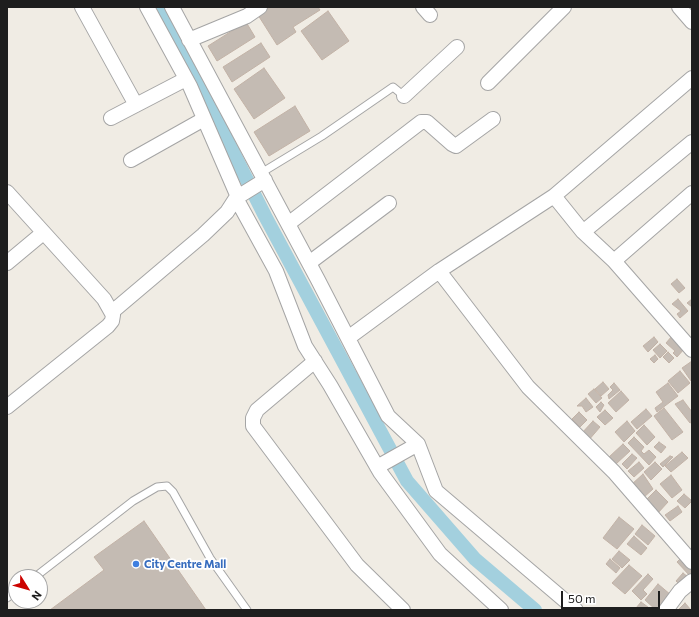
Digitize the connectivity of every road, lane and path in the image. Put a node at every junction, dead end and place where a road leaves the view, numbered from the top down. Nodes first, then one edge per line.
1 (82, 7) edge
2 (147, 7) edge
3 (172, 7) edge
4 (260, 7) edge
5 (564, 7) edge
6 (679, 7) edge
7 (692, 22) edge
8 (189, 40) junction
9 (457, 47) dead end
10 (186, 78) junction
11 (692, 78) edge
12 (488, 82) dead end
13 (404, 96) joint
14 (136, 105) junction
15 (111, 118) dead end
16 (493, 118) dead end
17 (204, 120) junction
18 (692, 142) edge
19 (130, 160) dead end
20 (262, 179) junction
21 (7, 192) edge
22 (692, 193) edge
23 (240, 195) junction
24 (554, 196) junction
25 (389, 203) dead end
26 (288, 224) junction
27 (583, 232) junction
28 (43, 233) junction
29 (614, 261) junction
30 (7, 263) edge
31 (309, 263) junction
32 (439, 271) junction
33 (112, 312) junction
34 (348, 338) junction
35 (692, 350) edge
36 (315, 361) junction
37 (7, 407) edge
38 (414, 447) junction
39 (377, 467) junction
40 (692, 562) edge
41 (45, 569) edge
42 (692, 581) edge
43 (247, 610) edge
44 (404, 610) edge
45 (501, 610) edge
46 (576, 610) edge
47 (666, 610) edge

1 - 14 street
2 - 10 street
3 - 8 street
4 - 8 street
5 - 12 street
6 - 7 street
8 - 20 street
9 - 13 street
10 - 14 street
10 - 17 street
11 - 24 street
13 - 20 lane
14 - 15 street
16 - 26 street
17 - 19 street
17 - 23 street
18 - 27 street
20 - 23 street
20 - 26 street
21 - 28 street
22 - 29 street
23 - 33 street
23 - 36 street
24 - 27 street
24 - 32 street
25 - 31 street
26 - 31 street
27 - 29 street
28 - 30 street
28 - 33 street
29 - 35 street
31 - 34 street
32 - 34 street
32 - 40 street
33 - 37 street
34 - 38 street
36 - 39 street
36 - 44 street
38 - 39 street
38 - 46 street
39 - 45 street
41 - 43 lane
42 - 47 street

